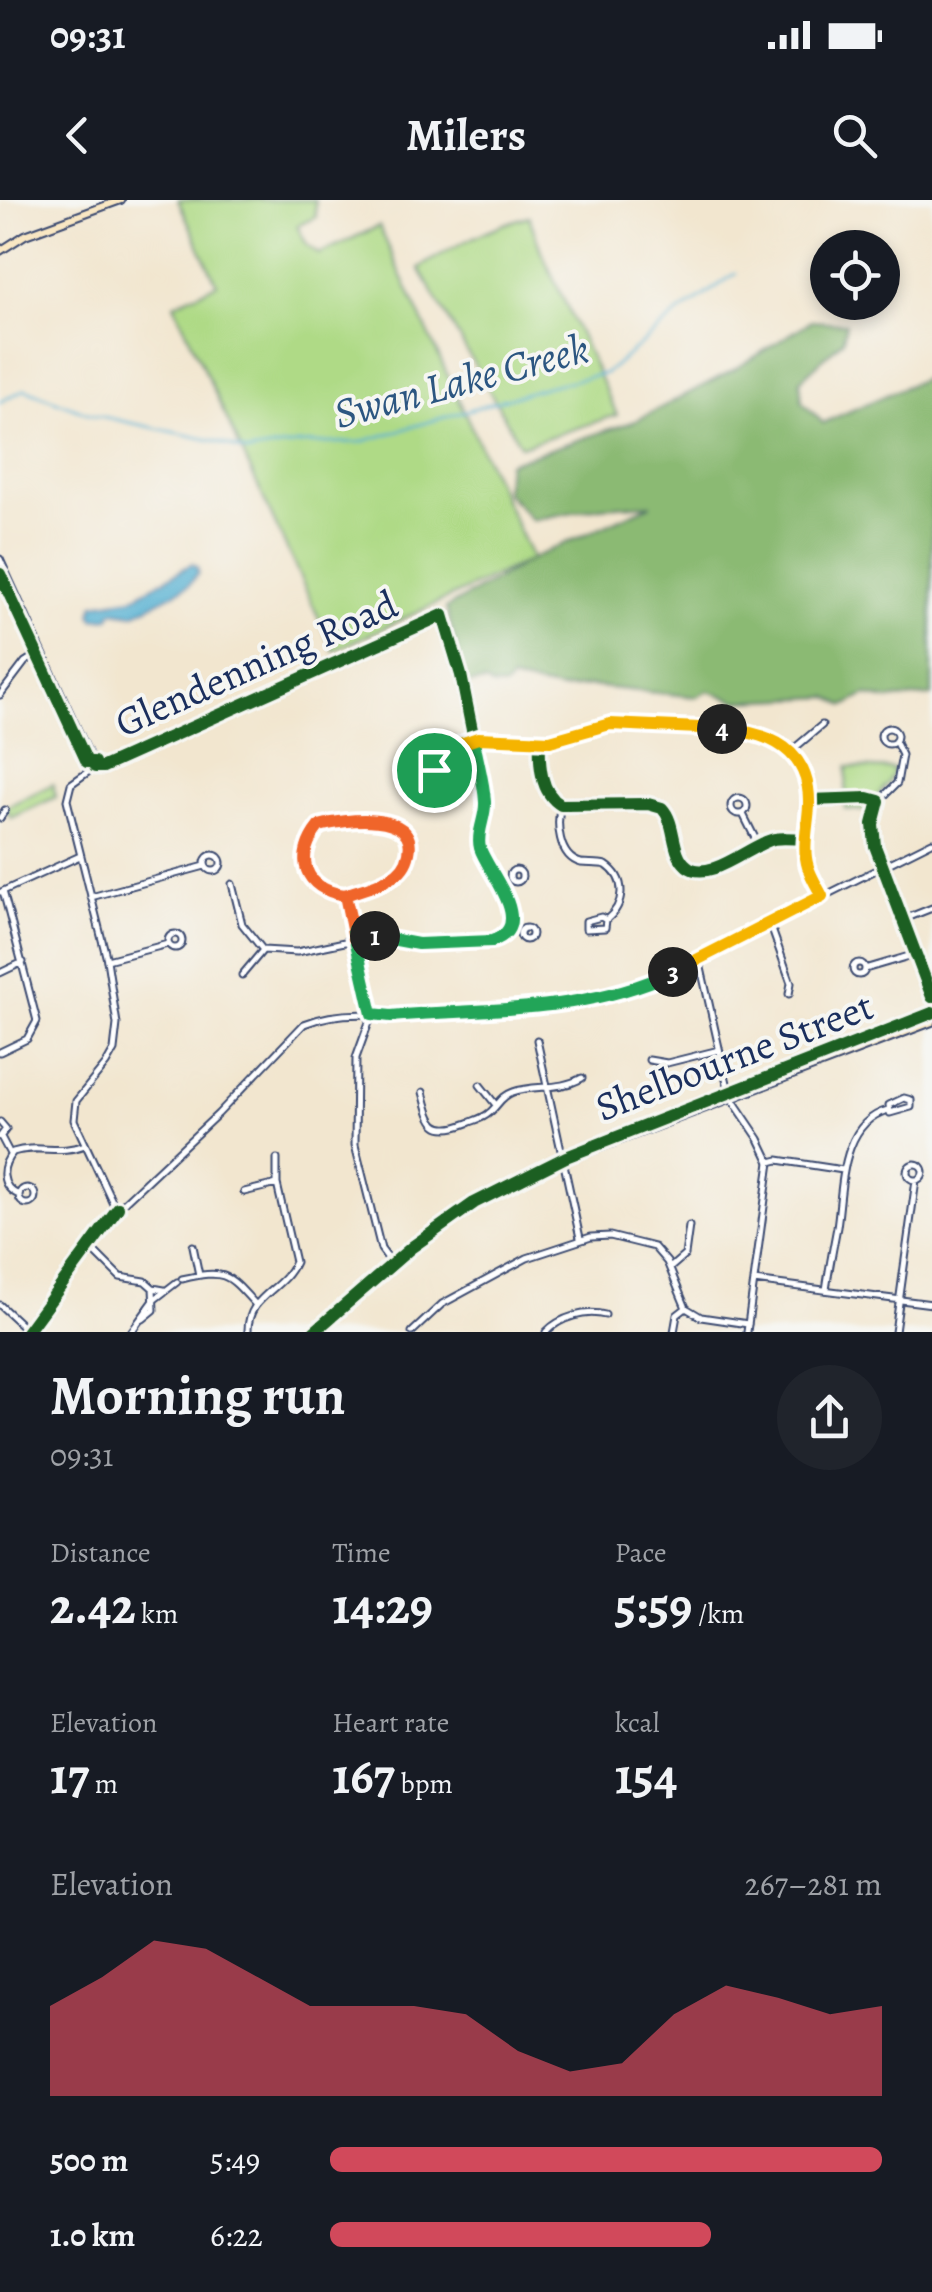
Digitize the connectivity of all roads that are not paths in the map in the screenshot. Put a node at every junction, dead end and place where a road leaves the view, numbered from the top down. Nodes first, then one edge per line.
1 (121, 200) edge
2 (0, 252) edge
3 (0, 559) edge
4 (443, 615) dead end
5 (42, 651) junction
6 (463, 689) dead end
7 (0, 695) edge
8 (822, 725) dead end
9 (474, 740) junction
10 (540, 741) junction
11 (895, 741) dead end
12 (790, 752) junction
13 (435, 760) dead end
14 (95, 767) junction
15 (560, 805) junction
16 (6, 810) dead end
17 (743, 814) dead end
18 (0, 818) edge
19 (806, 839) junction
20 (932, 842) edge
21 (759, 846) junction
22 (80, 856) junction
23 (206, 866) dead end
24 (882, 866) junction
25 (510, 878) dead end
26 (501, 883) junction
27 (232, 884) dead end
28 (2, 891) edge
29 (345, 895) junction
30 (822, 896) junction
31 (91, 897) junction
32 (932, 908) edge
33 (606, 920) dead end
34 (902, 920) junction
35 (770, 921) junction
36 (508, 929) junction
37 (520, 932) dead end
38 (354, 939) junction
39 (168, 944) dead end
40 (263, 950) junction
41 (916, 954) junction
42 (699, 958) junction
43 (107, 960) junction
44 (23, 962) junction
45 (866, 969) dead end
46 (0, 973) edge
47 (242, 974) dead end
48 (789, 994) dead end
49 (932, 997) edge
50 (372, 1014) junction
51 (932, 1014) edge
52 (932, 1022) edge
53 (537, 1040) dead end
54 (720, 1050) junction
55 (0, 1052) edge
56 (649, 1060) dead end
57 (582, 1078) dead end
58 (480, 1085) dead end
59 (547, 1089) junction
60 (423, 1092) dead end
61 (731, 1095) junction
62 (496, 1104) junction
63 (888, 1110) junction
64 (0, 1122) edge
65 (0, 1137) edge
66 (85, 1145) junction
67 (10, 1154) junction
68 (277, 1159) dead end
69 (562, 1162) junction
70 (770, 1162) junction
71 (843, 1170) junction
72 (916, 1180) dead end
73 (276, 1184) junction
74 (244, 1192) dead end
75 (19, 1196) dead end
76 (118, 1208) junction
77 (688, 1226) dead end
78 (580, 1238) junction
79 (88, 1245) junction
80 (193, 1246) dead end
81 (392, 1264) junction
82 (670, 1268) junction
83 (199, 1275) junction
84 (754, 1281) junction
85 (152, 1288) junction
86 (164, 1290) junction
87 (826, 1290) junction
88 (154, 1298) junction
89 (900, 1300) junction
90 (256, 1304) junction
91 (932, 1304) edge
92 (0, 1305) edge
93 (686, 1308) junction
94 (605, 1315) dead end
95 (747, 1328) edge
96 (28, 1331) edge
97 (131, 1332) edge
98 (248, 1332) edge
99 (314, 1332) edge
100 (412, 1332) edge
101 (546, 1332) edge
102 (674, 1332) edge
103 (894, 1332) edge

1 - 2 main road
3 - 5 street
4 - 14 street, Glendenning Road
5 - 7 street
5 - 14 street
6 - 9 street
8 - 12 street
9 - 10 street
9 - 13 street
9 - 26 street
10 - 12 street
10 - 15 street
11 - 24 street
12 - 19 street
14 - 22 street
15 - 21 street
15 - 33 street
16 - 18 street
17 - 21 street
19 - 21 street
19 - 30 street
20 - 24 street
22 - 28 street
22 - 31 street
23 - 31 street
24 - 30 street
24 - 34 street
25 - 26 street
26 - 36 street
27 - 40 street
28 - 44 street
29 - 29 street
29 - 38 street
30 - 35 street
31 - 43 street
32 - 34 street
34 - 41 street
35 - 42 street
35 - 48 street
36 - 37 street
36 - 38 street
38 - 40 street
38 - 50 street
39 - 43 street
40 - 47 street
41 - 45 street
41 - 49 street
42 - 50 street
42 - 54 street
43 - 66 street
44 - 46 street
44 - 55 street
50 - 76 street
50 - 81 street
51 - 61 main road, Shelbourne Street
52 - 61 main road, Shelbourne Street
53 - 59 street
54 - 56 street
54 - 61 street
57 - 59 street
58 - 62 street
59 - 62 street
59 - 69 street
60 - 62 street
61 - 69 main road, Shelbourne Street
61 - 70 street
63 - 63 street
63 - 71 street
64 - 65 street
65 - 67 street
66 - 67 street
66 - 76 street
67 - 75 street
68 - 73 street
69 - 78 street
69 - 81 main road, Shelbourne Street
70 - 71 street
70 - 84 street
71 - 87 street
72 - 89 street
73 - 74 street
73 - 90 street
76 - 79 street
77 - 82 street
78 - 82 street
78 - 100 street
79 - 85 street
79 - 96 street
80 - 83 street
81 - 99 main road, Shelbourne Street
82 - 93 street
83 - 86 street
83 - 90 street
84 - 87 street
84 - 95 street
85 - 86 street
85 - 88 street
86 - 88 street
87 - 89 street
88 - 97 street
89 - 91 street
89 - 103 street
90 - 98 street
92 - 96 street
93 - 95 street
93 - 102 street
94 - 101 street

